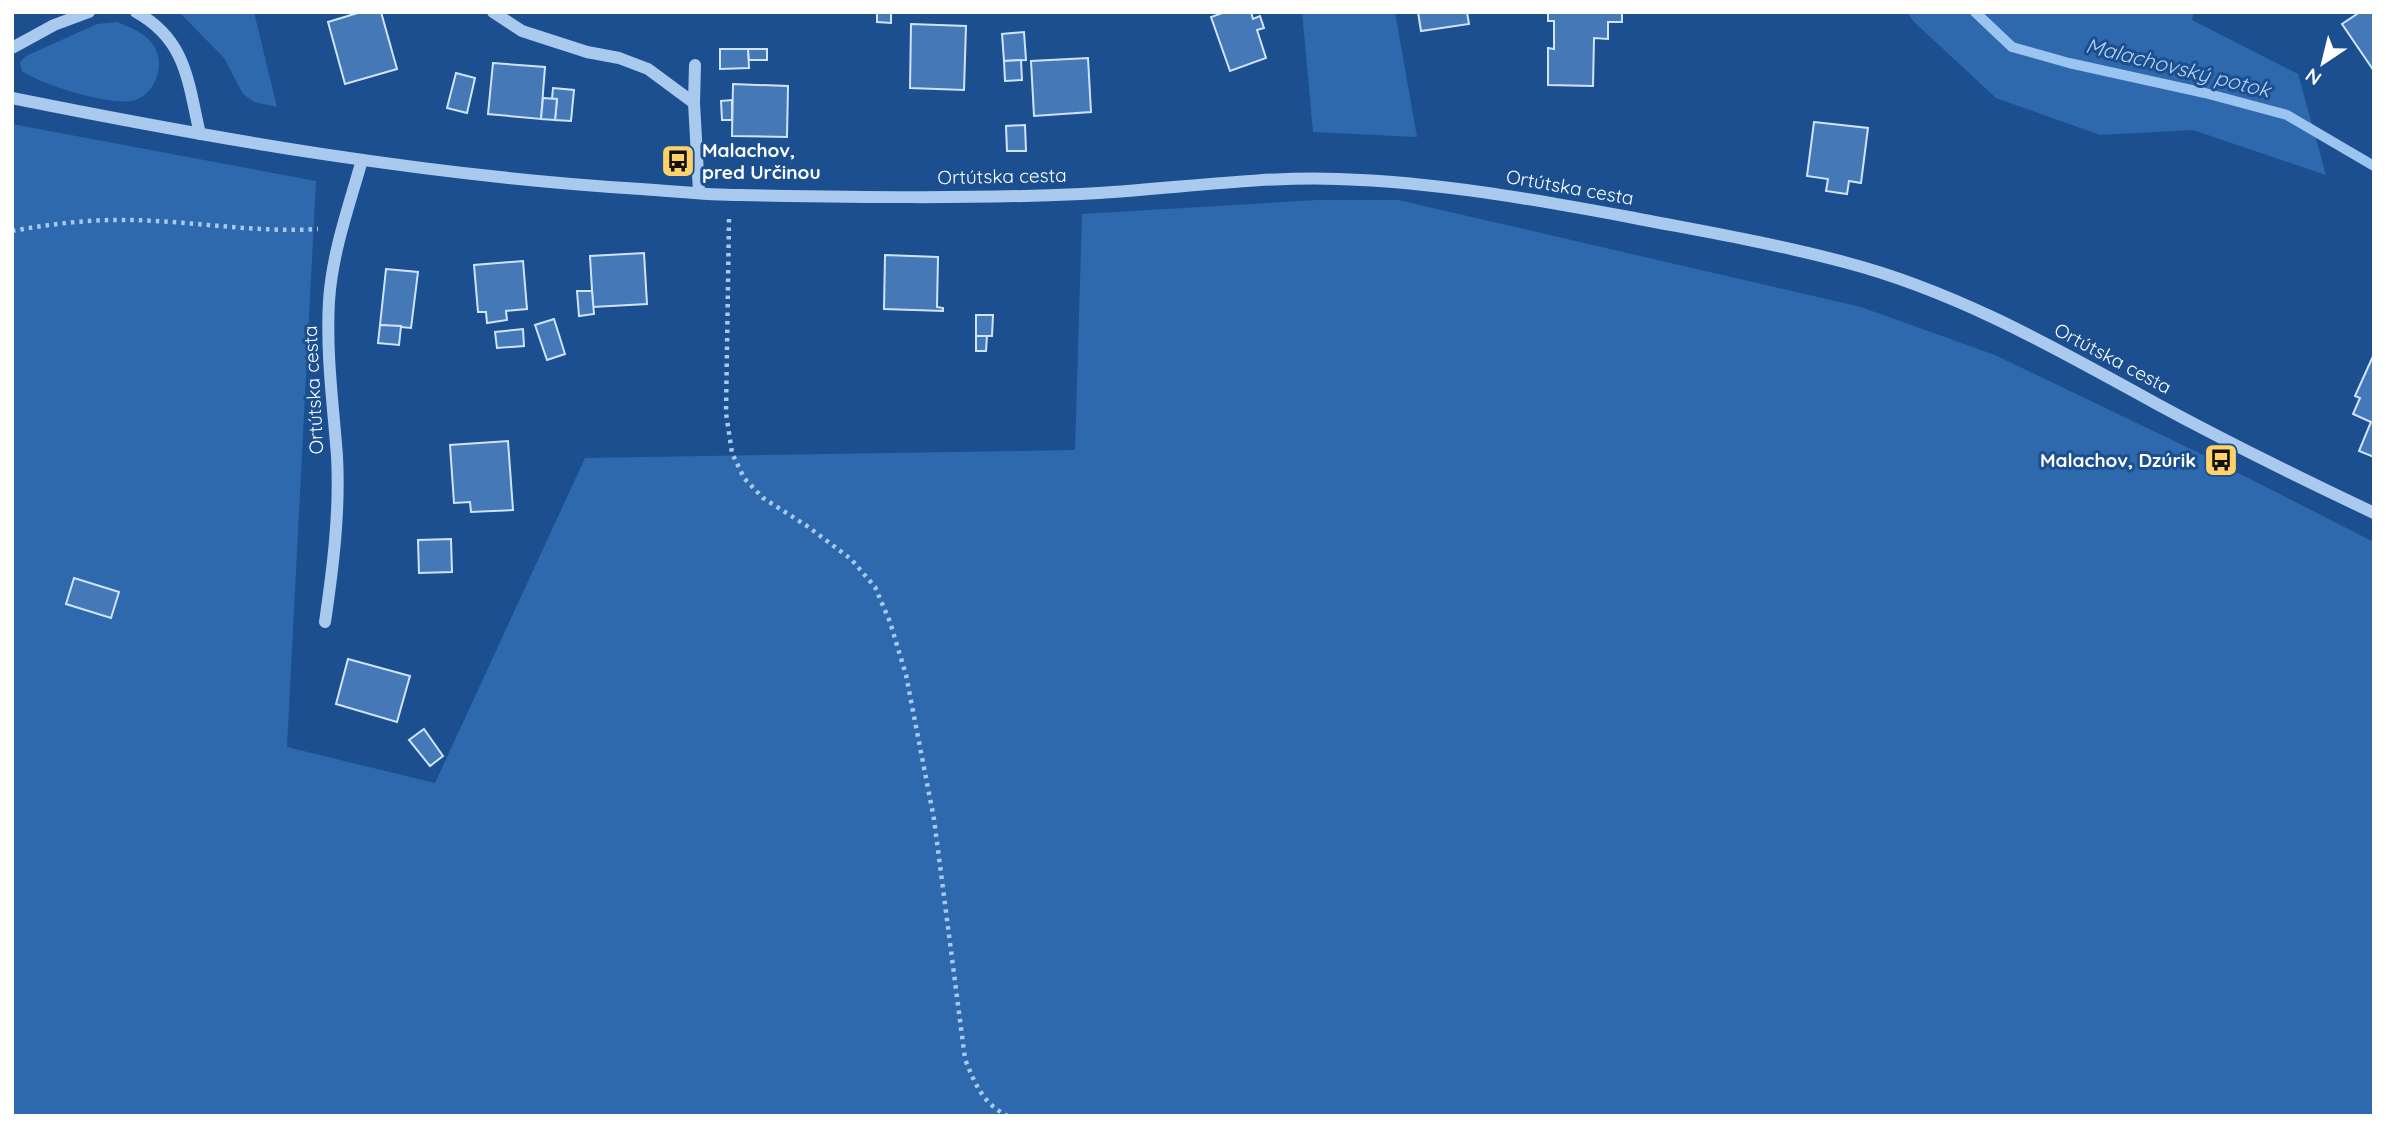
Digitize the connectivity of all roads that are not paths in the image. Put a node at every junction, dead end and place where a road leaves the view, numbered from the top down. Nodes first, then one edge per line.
1 (89, 12) edge
2 (136, 12) edge
3 (493, 12) edge
4 (12, 48) edge
5 (695, 65) dead end
6 (12, 98) edge
7 (694, 103) junction
8 (200, 134) junction
9 (362, 160) junction
10 (699, 192) junction
11 (2374, 513) edge
12 (325, 622) dead end

1 - 4 street
2 - 8 street
3 - 7 street
5 - 7 street
6 - 8 street, Ortútska cesta
7 - 10 street
8 - 9 street, Ortútska cesta
9 - 10 street, Ortútska cesta
9 - 12 street, Ortútska cesta
10 - 11 street, Ortútska cesta

